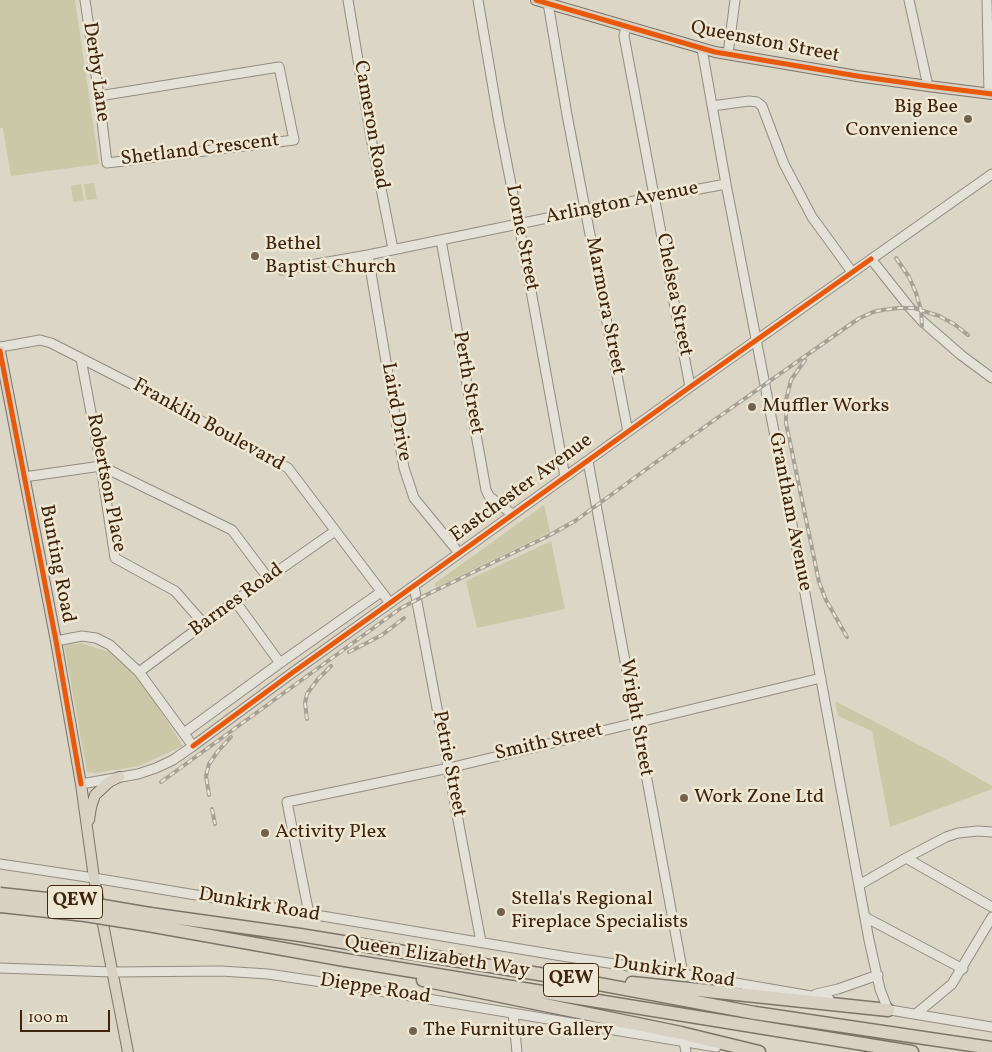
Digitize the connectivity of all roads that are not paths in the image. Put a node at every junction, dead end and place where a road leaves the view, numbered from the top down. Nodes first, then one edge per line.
1 (85, 0) edge
2 (348, 0) edge
3 (478, 0) edge
4 (536, 0) edge
5 (735, 0) edge
6 (909, 0) edge
7 (987, 0) edge
8 (548, 3) junction
9 (626, 26) junction
10 (702, 49) junction
11 (728, 54) junction
12 (928, 86) junction
13 (991, 94) edge
14 (99, 96) junction
15 (712, 106) junction
16 (105, 145) joint
17 (992, 174) edge
18 (726, 184) junction
19 (654, 197) junction
20 (586, 210) junction
21 (519, 225) junction
22 (440, 240) junction
23 (393, 249) junction
24 (368, 255) junction
25 (871, 259) junction
26 (282, 270) dead end
27 (852, 272) junction
28 (757, 340) junction
29 (0, 349) edge
30 (81, 359) junction
31 (992, 378) edge
32 (690, 387) junction
33 (628, 432) junction
34 (588, 461) junction
35 (101, 466) junction
36 (24, 476) junction
37 (565, 477) junction
38 (512, 514) junction
39 (335, 531) junction
40 (459, 553) junction
41 (268, 578) junction
42 (414, 586) junction
43 (381, 592) junction
44 (235, 601) junction
45 (390, 603) junction
46 (204, 624) junction
47 (56, 641) junction
48 (281, 662) junction
49 (139, 672) junction
50 (292, 673) junction
51 (821, 678) junction
52 (636, 723) junction
53 (184, 734) junction
54 (193, 746) junction
55 (448, 768) junction
56 (119, 778) junction
57 (81, 784) junction
58 (992, 832) edge
59 (88, 836) junction
60 (906, 858) junction
61 (0, 864) edge
62 (94, 878) junction
63 (859, 885) junction
64 (0, 894) edge
65 (0, 906) edge
66 (992, 907) edge
67 (309, 914) junction
68 (865, 917) junction
69 (992, 917) edge
70 (149, 920) junction
71 (481, 942) junction
72 (345, 960) junction
73 (0, 968) edge
74 (963, 969) junction
75 (113, 972) junction
76 (683, 974) junction
77 (878, 975) junction
78 (588, 982) junction
79 (880, 989) junction
80 (812, 995) junction
81 (865, 1006) junction
82 (888, 1010) junction
83 (513, 1013) junction
84 (916, 1014) junction
85 (990, 1024) edge
86 (684, 1042) junction
87 (992, 1048) edge
88 (128, 1052) edge
89 (516, 1052) edge
90 (686, 1052) edge
91 (747, 1052) edge
92 (759, 1052) edge
93 (912, 1052) edge

1 - 14 street, Derby Lane
2 - 23 street, Cameron Road
3 - 21 street, Lorne Street
4 - 8 main road, Queenston Street
5 - 11 street
6 - 12 street
7 - 13 street
8 - 9 main road, Queenston Street
8 - 20 street, Marmora Street
9 - 10 main road, Queenston Street
9 - 19 street, Chelsea Street
10 - 11 main road, Queenston Street
10 - 15 street, Grantham Avenue
11 - 12 main road, Queenston Street
12 - 13 main road, Queenston Street
14 - 16 street, Derby Lane
14 - 16 street, Shetland Crescent
15 - 18 street, Grantham Avenue
15 - 27 street
17 - 25 street, Eastchester Avenue
18 - 19 street, Arlington Avenue
18 - 28 street, Grantham Avenue
19 - 20 street, Arlington Avenue
19 - 32 street, Chelsea Street
20 - 21 street, Arlington Avenue
20 - 33 street, Marmora Street
21 - 22 street, Arlington Avenue
21 - 37 street, Lorne Street
22 - 23 street, Arlington Avenue
22 - 38 street, Perth Street
23 - 24 street, Arlington Avenue
24 - 26 street, Arlington Avenue
24 - 40 street, Laird Drive
25 - 27 street, Eastchester Avenue
25 - 31 street
27 - 28 street, Eastchester Avenue
28 - 32 street, Eastchester Avenue
28 - 51 street, Grantham Avenue
29 - 30 street, Franklin Boulevard
29 - 36 main road, Bunting Road
30 - 35 street, Robertson Place
30 - 39 street, Franklin Boulevard
32 - 33 street, Eastchester Avenue
33 - 34 street, Eastchester Avenue
34 - 37 street, Eastchester Avenue
34 - 52 street, Wright Street
35 - 36 street
35 - 41 street
35 - 46 street, Robertson Place
36 - 47 main road, Bunting Road
37 - 38 street, Eastchester Avenue
38 - 40 street, Eastchester Avenue
39 - 41 street, Barnes Road
39 - 43 street, Franklin Boulevard
40 - 42 street, Eastchester Avenue
41 - 44 street, Barnes Road
42 - 45 street, Eastchester Avenue
42 - 55 street, Petrie Street
43 - 45 street, Franklin Boulevard
43 - 48 street
44 - 46 street, Barnes Road
44 - 48 street
45 - 50 street, Eastchester Avenue
46 - 49 street, Barnes Road
47 - 49 street
47 - 57 main road, Bunting Road
48 - 50 street
48 - 53 street
49 - 53 street
50 - 54 street, Eastchester Avenue
51 - 52 street, Smith Street
51 - 63 street, Grantham Avenue
52 - 55 street, Smith Street
52 - 76 street, Wright Street
53 - 54 street
54 - 56 street, Eastchester Avenue
55 - 67 street, Smith Street
55 - 71 street, Petrie Street
56 - 57 street, Eastchester Avenue
56 - 59 main road
57 - 59 main road, Bunting Road
58 - 60 street
59 - 62 main road, Bunting Road
60 - 63 street
60 - 66 street
61 - 62 street, Dunkirk Road
62 - 67 street, Dunkirk Road
62 - 75 main road, Bunting Road
63 - 68 street, Grantham Avenue
64 - 70 highway, Queen Elizabeth Way / QEW, bridge
65 - 70 highway, Queen Elizabeth Way / QEW, bridge
67 - 71 street, Dunkirk Road
68 - 74 street
68 - 77 street, Grantham Avenue
69 - 74 street
70 - 72 highway, Queen Elizabeth Way / QEW
70 - 78 highway, Queen Elizabeth Way / QEW
71 - 76 street, Dunkirk Road
72 - 92 highway
72 - 93 highway, Queen Elizabeth Way / QEW
73 - 75 street, Dieppe Road
74 - 84 street
75 - 83 street, Dieppe Road
75 - 88 main road, Bunting Road
76 - 80 street, Dunkirk Road
77 - 79 street, Grantham Avenue
77 - 80 street
78 - 81 highway
78 - 87 highway, Queen Elizabeth Way / QEW
79 - 81 street
79 - 82 street, Grantham Avenue
80 - 81 street, Dunkirk Road
81 - 82 highway
82 - 84 street
83 - 86 street, Dieppe Road
83 - 89 street
84 - 85 street
86 - 90 street
86 - 91 street, Dieppe Road

